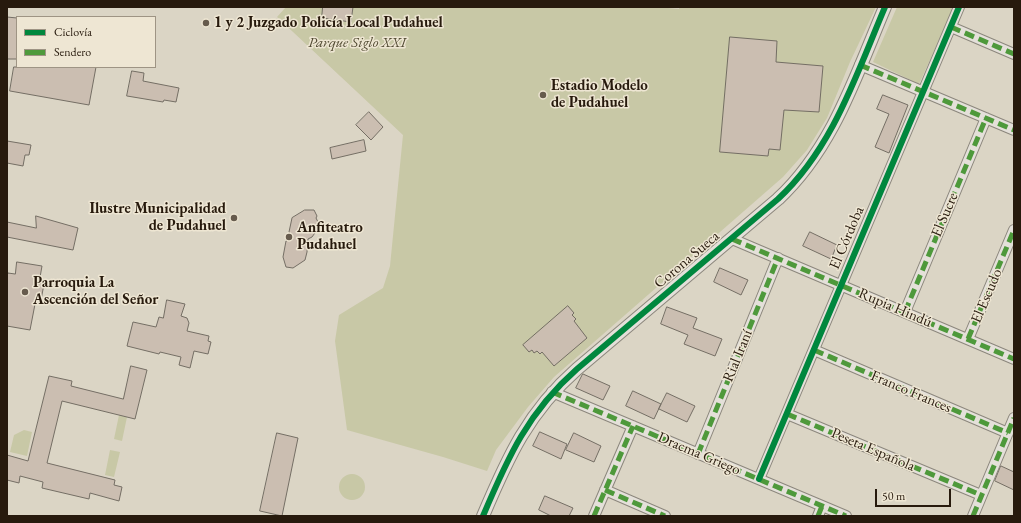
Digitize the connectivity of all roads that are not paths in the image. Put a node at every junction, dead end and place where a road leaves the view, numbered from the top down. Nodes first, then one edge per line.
1 (885, 7) edge
2 (959, 7) edge
3 (951, 27) junction
4 (1014, 54) edge
5 (860, 65) junction
6 (923, 92) junction
7 (986, 118) junction
8 (1014, 130) edge
9 (1014, 230) edge
10 (732, 239) junction
11 (778, 258) junction
12 (841, 285) junction
13 (904, 312) junction
14 (968, 339) junction
15 (814, 350) junction
16 (1014, 359) edge
17 (552, 392) junction
18 (787, 414) junction
19 (1014, 418) edge
20 (633, 426) junction
21 (1008, 433) junction
22 (698, 454) junction
23 (759, 479) junction
24 (605, 490) junction
25 (982, 495) junction
26 (822, 506) junction
27 (483, 516) edge
28 (594, 516) edge
29 (665, 516) edge
30 (818, 516) edge
31 (846, 516) edge
32 (973, 516) edge

1 - 5 street, Corona Sueca
2 - 3 street, El Córdoba
3 - 4 street
3 - 6 street, El Córdoba
5 - 6 street
5 - 10 street, Corona Sueca
6 - 7 street
6 - 12 street, El Córdoba
7 - 8 street
7 - 13 street, El Sucre
9 - 14 street, El Escudo
10 - 11 street, Rupia Hindú
10 - 17 street, Corona Sueca
11 - 12 street, Rupia Hindú
11 - 22 street, Rial Iraní
12 - 13 street, Rupia Hindú
12 - 15 street, El Córdoba
13 - 14 street, Rupia Hindú
14 - 16 street, Rupia Hindú
15 - 18 street, El Córdoba
15 - 21 street, Franco Frances
17 - 20 street, Dracma Griego
17 - 27 street, Corona Sueca
18 - 23 street, El Córdoba
18 - 25 street, Peseta Española
19 - 21 street
20 - 22 street, Dracma Griego
20 - 24 street
21 - 25 street
22 - 23 street, Dracma Griego
23 - 26 street, Dracma Griego
24 - 28 street
24 - 29 street
25 - 32 street
26 - 30 street
26 - 31 street, Dracma Griego

